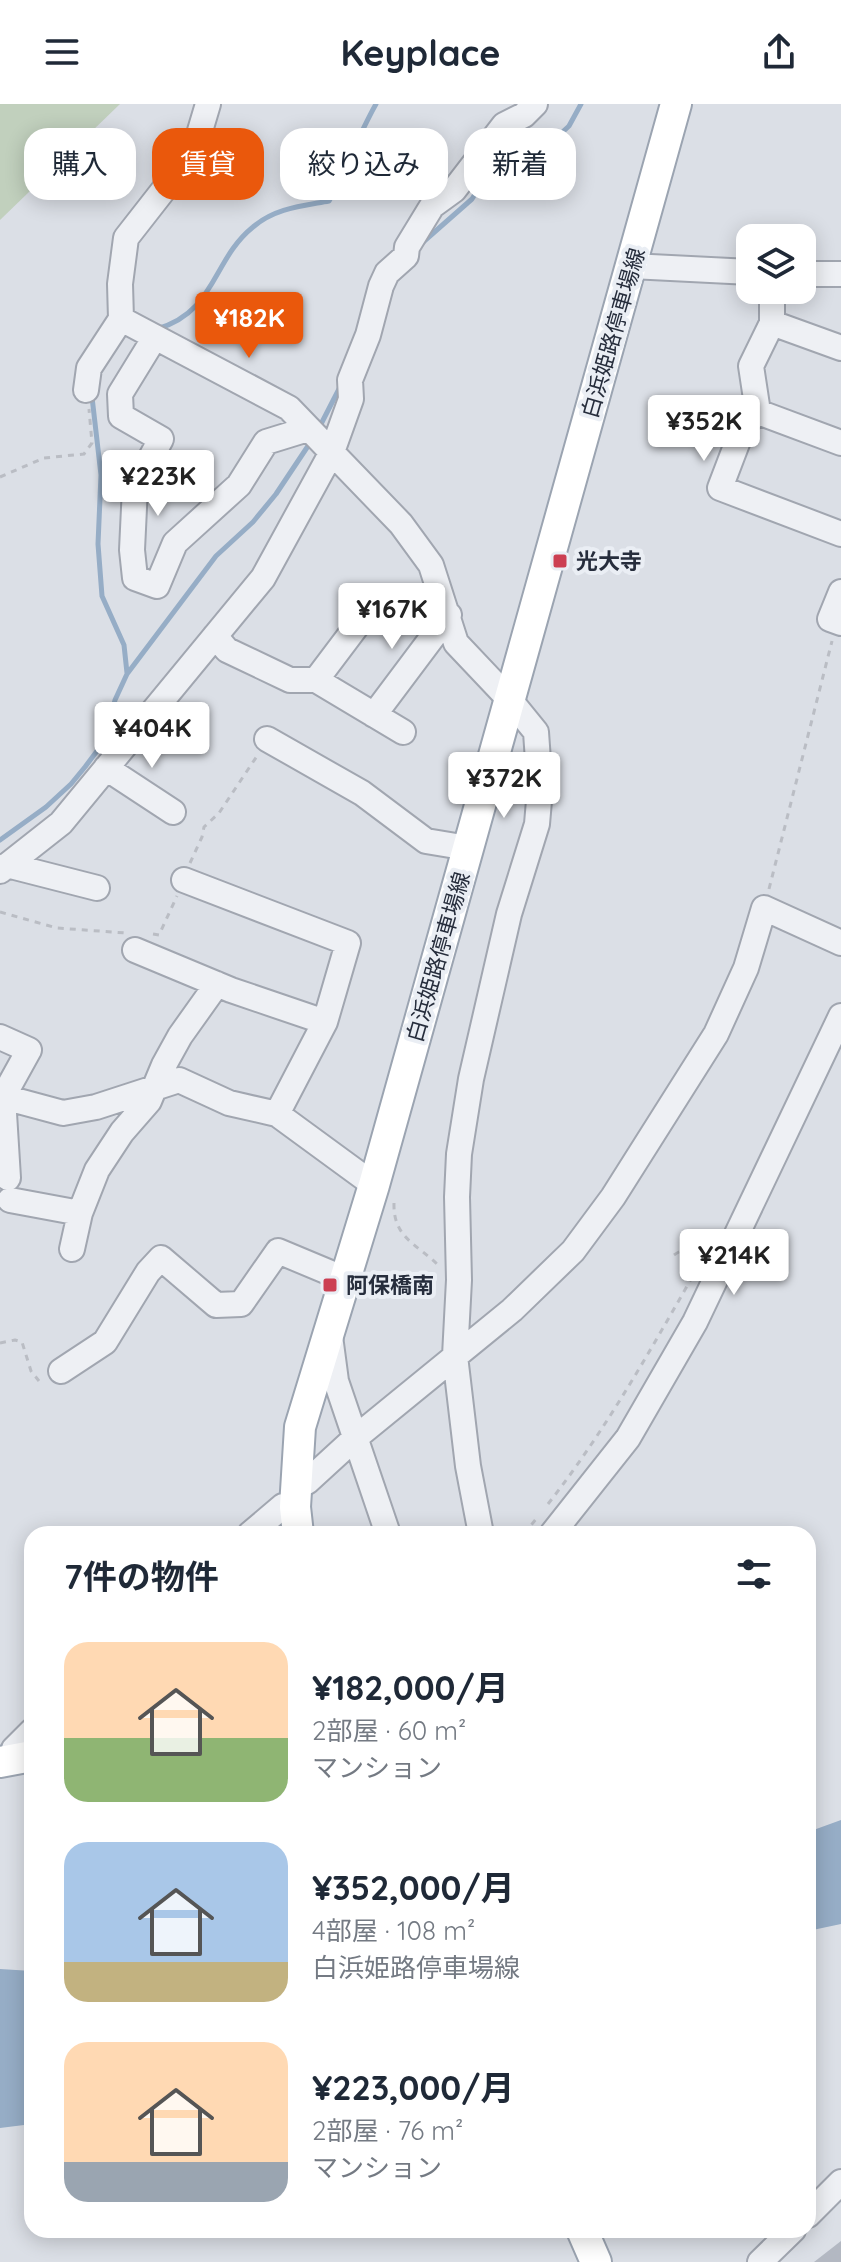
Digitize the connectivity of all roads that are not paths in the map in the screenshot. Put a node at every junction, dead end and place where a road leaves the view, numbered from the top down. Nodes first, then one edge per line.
1 (208, 104) edge
2 (535, 104) edge
3 (676, 104) edge
4 (631, 266) junction
5 (736, 271) edge
6 (816, 274) edge
7 (841, 274) edge
8 (772, 304) edge
9 (772, 323) junction
10 (137, 327) junction
11 (841, 348) edge
12 (86, 390) road end
13 (758, 412) junction
14 (308, 429) junction
15 (841, 443) edge
16 (332, 452) junction
17 (841, 534) edge
18 (841, 592) edge
19 (365, 615) dead end
20 (449, 615) junction
21 (839, 622) edge
22 (215, 636) junction
23 (316, 680) junction
24 (510, 700) junction
25 (374, 715) junction
26 (403, 732) dead end
27 (267, 739) road end
28 (106, 768) junction
29 (173, 812) dead end
30 (468, 848) junction
31 (4, 868) edge
32 (184, 880) road end
33 (97, 888) dead end
34 (136, 939) road end
35 (841, 943) edge
36 (217, 984) junction
37 (841, 1016) edge
38 (325, 1022) junction
39 (0, 1037) edge
40 (155, 1087) junction
41 (2, 1096) edge
42 (277, 1114) junction
43 (374, 1185) junction
44 (80, 1213) junction
45 (72, 1249) dead end
46 (345, 1279) junction
47 (329, 1329) junction
48 (455, 1356) junction
49 (61, 1371) dead end
50 (354, 1439) junction
51 (307, 1482) dead end
52 (283, 1506) dead end
53 (546, 1525) edge
54 (259, 1526) edge
55 (297, 1526) edge
56 (385, 1526) edge
57 (479, 1526) edge
58 (24, 1739) edge
59 (15, 1759) edge
60 (841, 2182) edge
61 (816, 2207) edge
62 (586, 2238) edge
63 (785, 2238) edge
64 (596, 2262) edge
65 (760, 2262) edge

1 - 10 street
2 - 16 street
3 - 4 main road, 白浜姫路停車場線
4 - 5 street
4 - 24 main road, 白浜姫路停車場線
6 - 7 street
8 - 9 street
9 - 11 street
9 - 13 street
10 - 12 street
10 - 14 street
10 - 14 street
13 - 15 street
13 - 17 street
14 - 16 street
16 - 20 street
16 - 22 street
18 - 21 street
19 - 23 street
20 - 24 street
20 - 25 street
22 - 23 street
22 - 28 street
23 - 25 street
24 - 30 main road, 白浜姫路停車場線
24 - 48 street
25 - 26 street
27 - 30 street
28 - 29 street
28 - 31 street
30 - 43 main road, 白浜姫路停車場線
31 - 33 street
32 - 38 street
34 - 36 street
35 - 48 street
36 - 38 street
36 - 40 street
37 - 53 street
38 - 42 street
39 - 41 street
40 - 41 street
40 - 42 street
40 - 44 street
41 - 44 street
42 - 43 street
43 - 46 main road, 白浜姫路停車場線
44 - 45 street
46 - 47 main road, 白浜姫路停車場線
46 - 49 street
47 - 50 street
47 - 55 main road, 白浜姫路停車場線
48 - 50 street
48 - 57 street
50 - 51 street
50 - 56 street
52 - 54 street
58 - 59 street
60 - 61 street
62 - 64 main road
63 - 65 street

